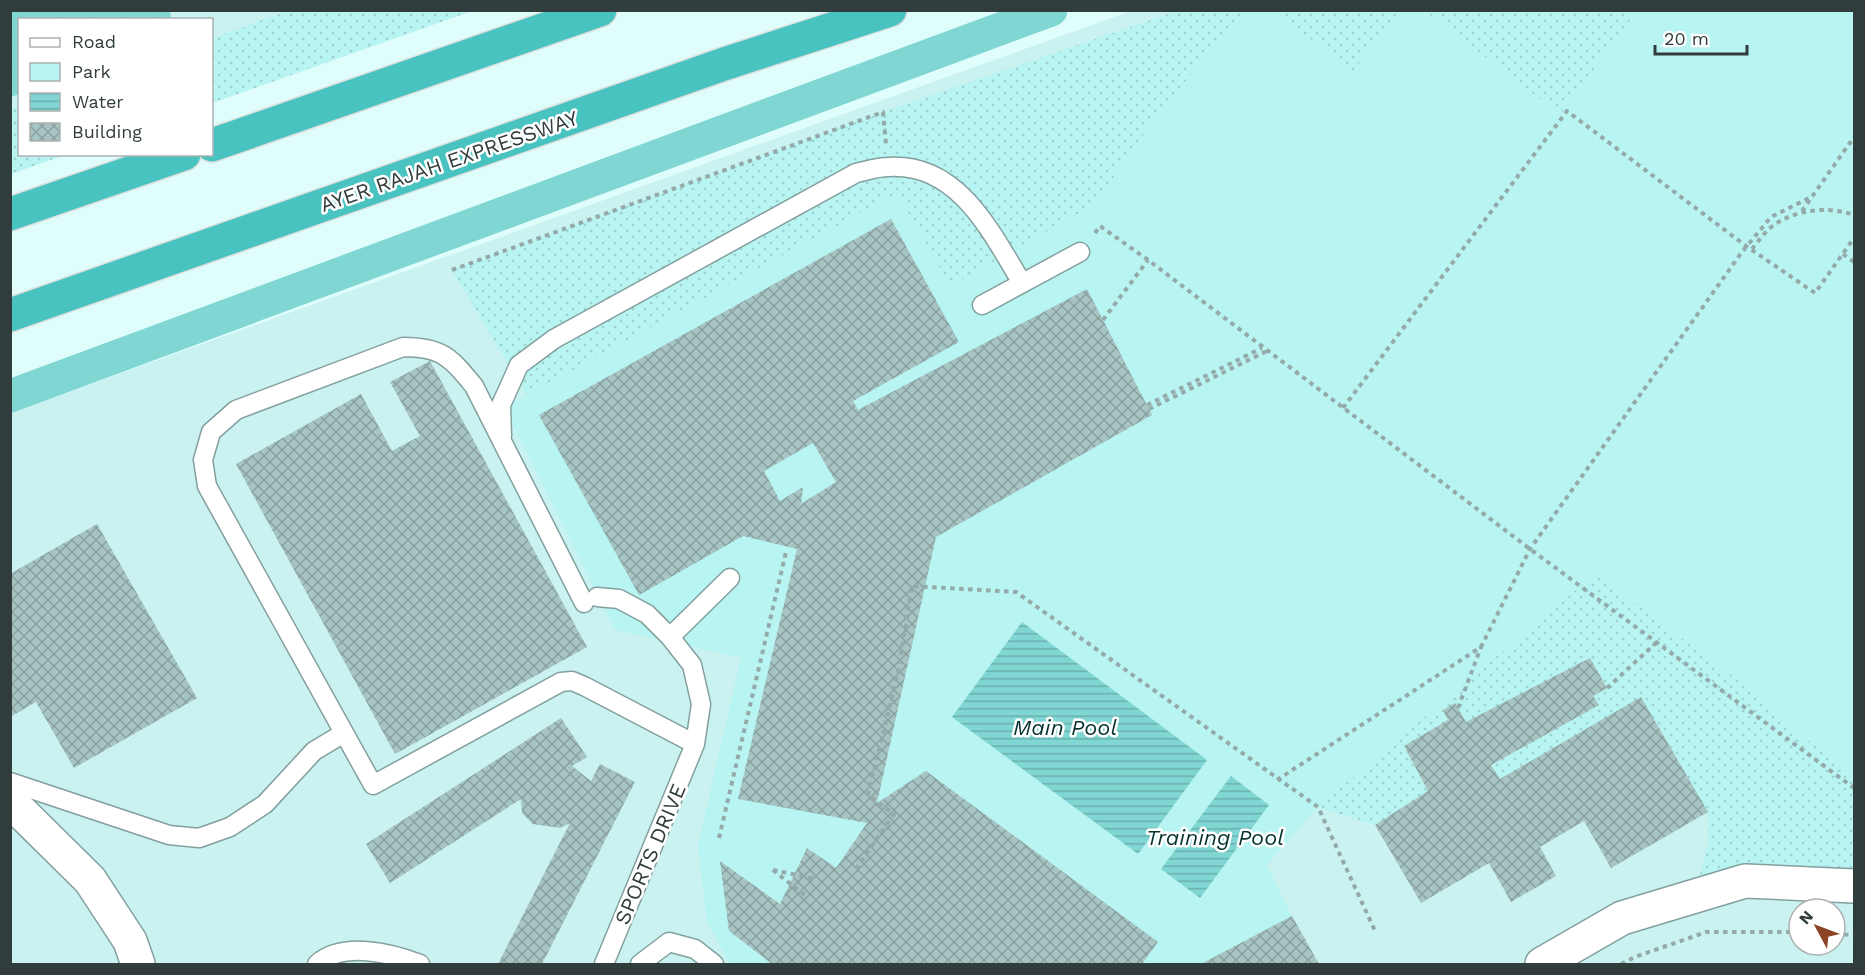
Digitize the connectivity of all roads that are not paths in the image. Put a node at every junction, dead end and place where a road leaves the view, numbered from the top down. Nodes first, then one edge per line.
1 (600, 10) edge
2 (890, 10) edge
3 (213, 145) edge
4 (178, 156) edge
5 (10, 214) edge
6 (1080, 252) road end
7 (1022, 283) junction
8 (982, 305) dead end
9 (10, 315) edge
10 (502, 443) junction
11 (730, 578) dead end
12 (670, 637) junction
13 (344, 733) junction
14 (695, 744) junction
15 (10, 782) edge
16 (10, 801) edge
17 (1854, 886) edge
18 (138, 964) edge
19 (317, 964) edge
20 (420, 964) edge
21 (604, 964) edge
22 (640, 964) edge
23 (714, 964) edge
24 (1542, 964) edge

1 - 3 highway
2 - 9 highway, AYER RAJAH EXPRESSWAY
4 - 5 highway
6 - 7 lane
7 - 8 lane
7 - 10 lane
10 - 12 lane, SPORTS DRIVE
10 - 13 lane
11 - 12 lane
12 - 14 lane, SPORTS DRIVE
13 - 14 lane
13 - 15 lane
14 - 21 lane, SPORTS DRIVE
16 - 18 street
17 - 24 street
19 - 20 lane
22 - 23 lane

